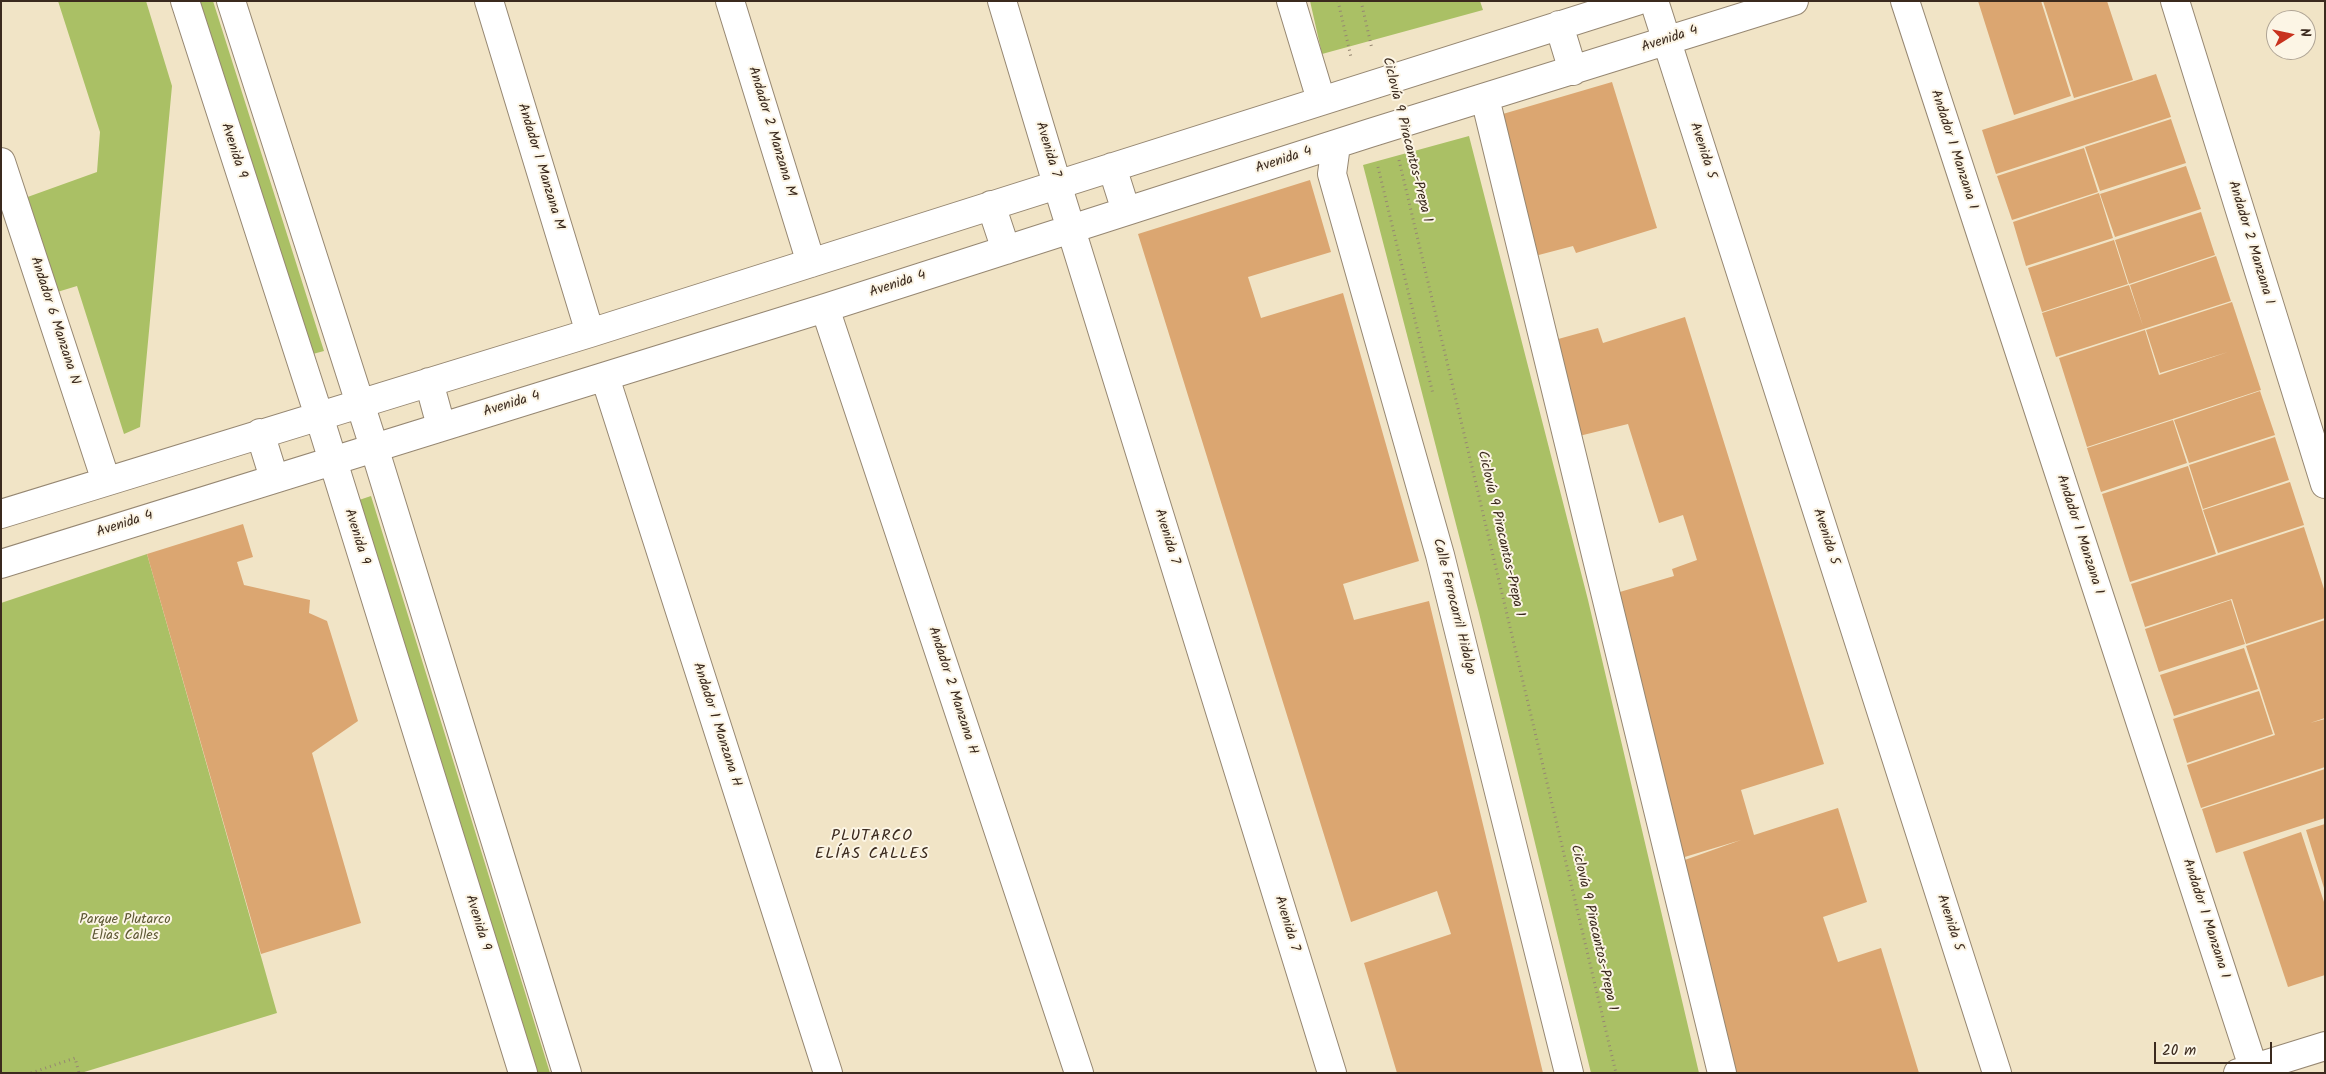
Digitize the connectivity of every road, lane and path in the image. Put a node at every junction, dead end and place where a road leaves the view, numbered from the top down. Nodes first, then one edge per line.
1 (185, 1) edge
2 (231, 1) edge
3 (489, 1) edge
4 (730, 1) edge
5 (1002, 1) edge
6 (1291, 1) edge
7 (1361, 1) edge
8 (1637, 1) edge
9 (1654, 1) edge
10 (1794, 1) edge
11 (1905, 1) edge
12 (2175, 1) edge
13 (1560, 25) junction
14 (1667, 41) junction
15 (1573, 71) junction
16 (1392, 78) junction
17 (1321, 100) junction
18 (1478, 101) junction
19 (1401, 124) junction
20 (1336, 145) junction
21 (1, 162) edge
22 (1112, 167) junction
23 (1057, 184) junction
24 (991, 205) junction
25 (1126, 211) junction
26 (1070, 228) junction
27 (1006, 250) junction
28 (811, 264) junction
29 (825, 308) junction
30 (590, 333) junction
31 (605, 377) junction
32 (429, 382) junction
33 (359, 403) junction
34 (319, 416) junction
35 (441, 426) junction
36 (260, 434) junction
37 (374, 447) junction
38 (332, 460) junction
39 (274, 478) junction
40 (106, 481) junction
41 (2325, 484) edge
42 (1, 514) edge
43 (1, 564) edge
44 (2325, 1046) edge
45 (2249, 1071) edge
46 (31, 1073) edge
47 (79, 1073) edge
48 (523, 1073) edge
49 (567, 1073) edge
50 (828, 1073) edge
51 (1079, 1073) edge
52 (1332, 1073) edge
53 (1569, 1073) edge
54 (1616, 1073) edge
55 (1722, 1073) edge
56 (1996, 1073) edge

1 - 34 street, Avenida 9
2 - 33 street
3 - 30 street, Andador 1 Manzana M
4 - 28 street, Andador 2 Manzana M
5 - 23 street, Avenida 7
6 - 17 street
7 - 16 path, Ciclovía 9 Piracantos-Prepa 1
8 - 13 street
9 - 14 street, Avenida 5
10 - 14 street, Avenida 4
11 - 45 street, Andador 1 Manzana I
12 - 41 street, Andador 2 Manzana I
13 - 15 street
13 - 16 street
14 - 15 street, Avenida 4
14 - 56 street, Avenida 5
15 - 18 street, Avenida 4
16 - 17 street
17 - 22 street
18 - 19 street, Avenida 4
18 - 55 street
19 - 20 street, Avenida 4
19 - 54 path, Ciclovía 9 Piracantos-Prepa 1
20 - 25 street, Avenida 4
20 - 53 street, Calle Ferrocarril Hidalgo
21 - 40 street, Andador 6 Manzana N
22 - 23 street
22 - 25 street
23 - 24 street
23 - 26 street, Avenida 7
24 - 27 street
24 - 28 street
25 - 26 street, Avenida 4
26 - 27 street, Avenida 4
26 - 52 street, Avenida 7
27 - 29 street, Avenida 4
28 - 30 street
29 - 31 street, Avenida 4
29 - 51 street, Andador 2 Manzana H
30 - 32 street
31 - 35 street, Avenida 4
31 - 50 street, Andador 1 Manzana H
32 - 33 street
32 - 35 street
33 - 34 street
33 - 37 street
34 - 36 street
34 - 38 street, Avenida 9
35 - 37 street, Avenida 4
36 - 39 street
36 - 40 street
37 - 38 street, Avenida 4
37 - 49 street
38 - 39 street, Avenida 4
38 - 48 street, Avenida 9
39 - 43 street, Avenida 4
40 - 42 street
44 - 45 street
46 - 47 path

